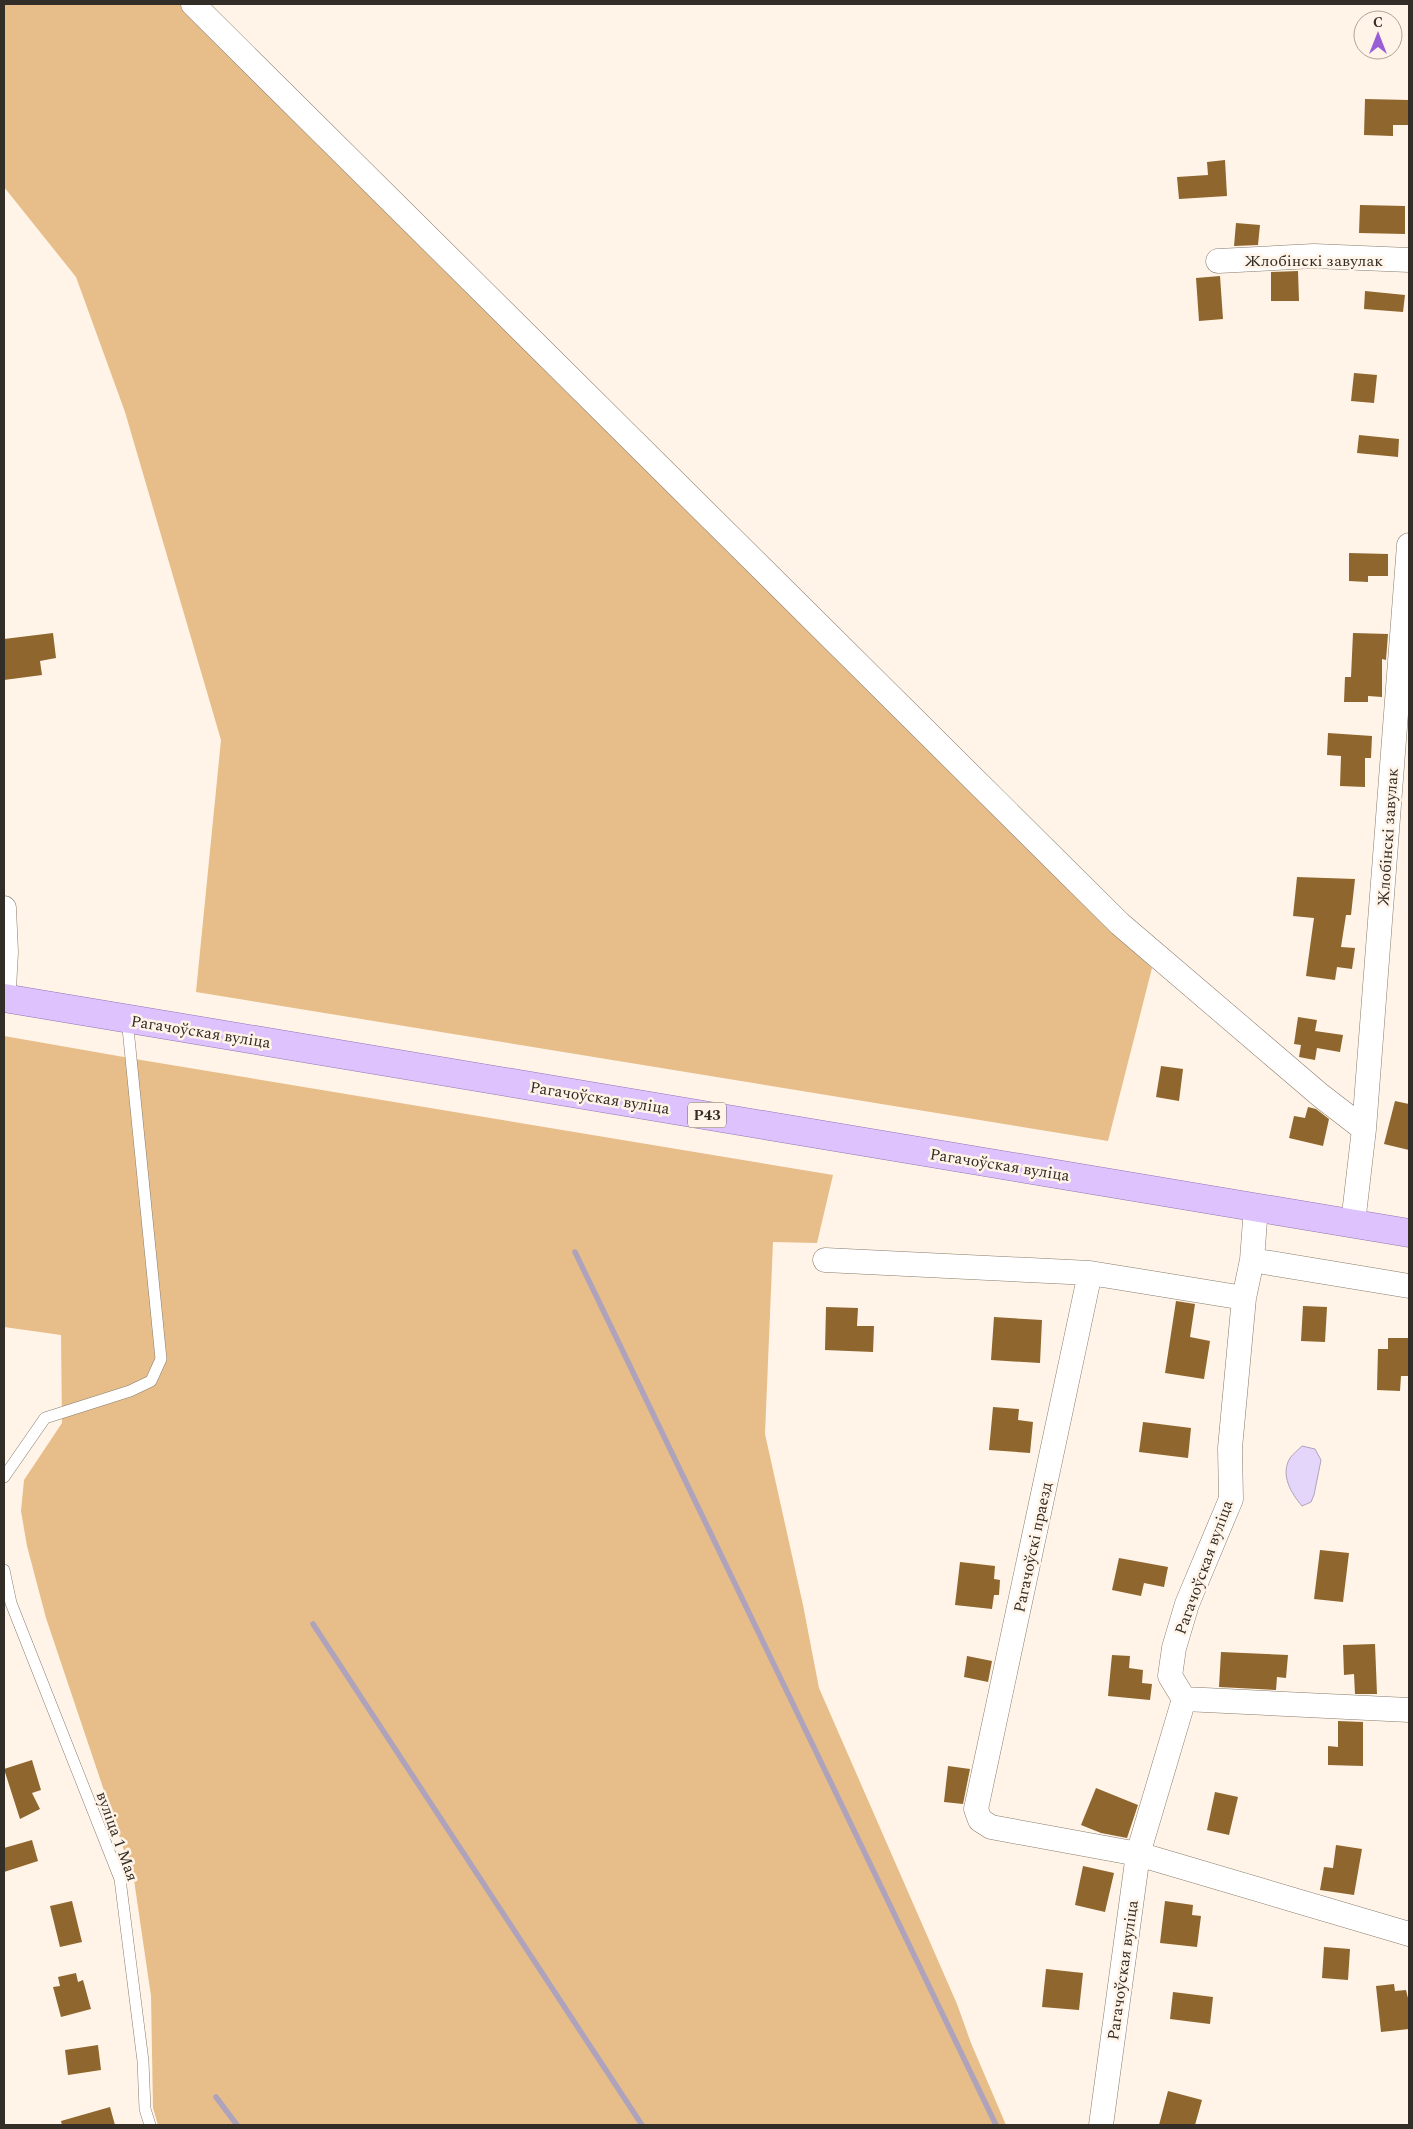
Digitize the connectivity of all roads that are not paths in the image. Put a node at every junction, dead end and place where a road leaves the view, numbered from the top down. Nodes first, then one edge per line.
1 (193, 4) edge
2 (1409, 260) edge
3 (1218, 261) dead end
4 (1409, 545) edge
5 (4, 908) edge
6 (4, 988) edge
7 (4, 998) edge
8 (127, 1018) junction
9 (1364, 1129) junction
10 (1256, 1207) junction
11 (1353, 1223) junction
12 (1409, 1232) edge
13 (825, 1260) dead end
14 (1252, 1260) junction
15 (1090, 1273) junction
16 (1409, 1286) edge
17 (1244, 1298) junction
18 (4, 1477) edge
19 (4, 1570) edge
20 (1184, 1699) junction
21 (1409, 1710) edge
22 (1138, 1854) junction
23 (1409, 1934) edge
24 (150, 2125) edge
25 (1101, 2125) edge

1 - 9 street
2 - 3 street, Жлобінскі завулак
4 - 9 street, Жлобінскі завулак
5 - 6 street
7 - 8 main road, Рагачоўская вуліца / Р43
8 - 10 main road, Рагачоўская вуліца / Р43
8 - 18 lane
9 - 11 street, Жлобінскі завулак
10 - 11 main road, Рагачоўская вуліца / Р43
10 - 14 street, Рагачоўская вуліца
11 - 12 main road, Рагачоўская вуліца / Р43
13 - 15 street
14 - 16 street
14 - 17 street, Рагачоўская вуліца
15 - 17 street
15 - 22 street, Рагачоўскі праезд
17 - 20 street, Рагачоўская вуліца
19 - 24 lane, вуліца 1 Мая
20 - 21 street
20 - 22 street, Рагачоўская вуліца
22 - 23 street
22 - 25 street, Рагачоўская вуліца

